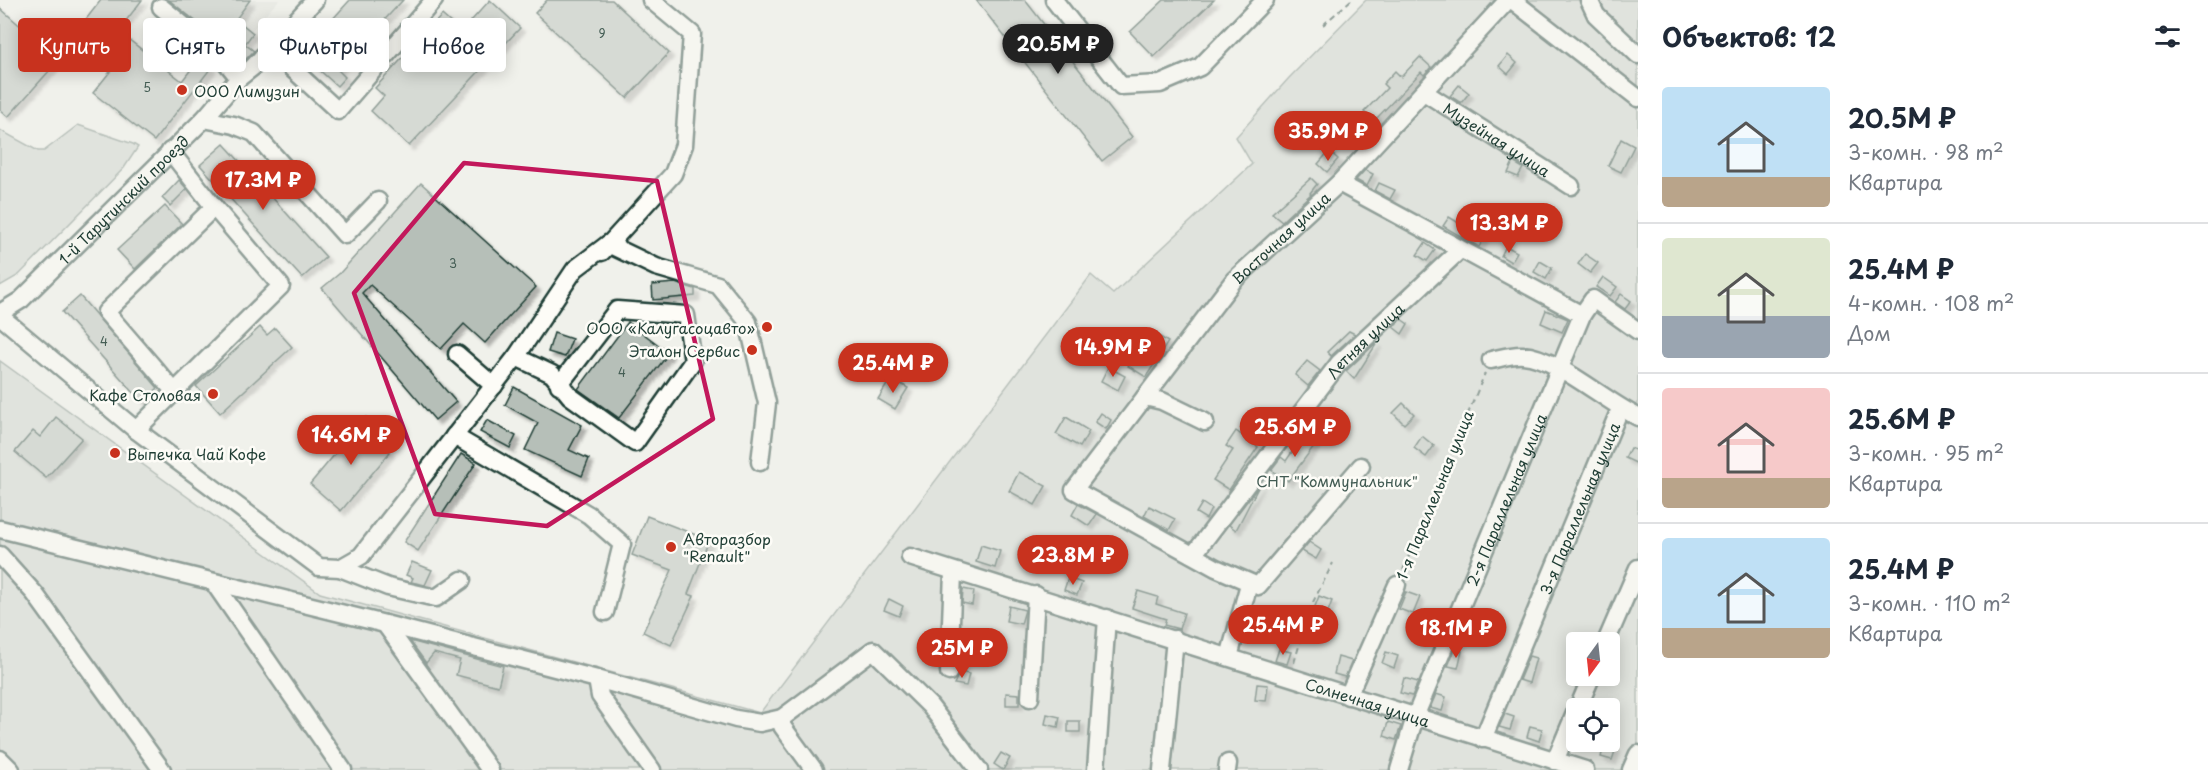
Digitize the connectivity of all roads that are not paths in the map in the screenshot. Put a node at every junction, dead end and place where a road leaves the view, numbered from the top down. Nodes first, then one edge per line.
1 (315, 0) edge
2 (434, 0) edge
3 (651, 0) edge
4 (1054, 0) edge
5 (1264, 0) edge
6 (1510, 0) edge
7 (1589, 0) edge
8 (161, 8) dead end
9 (298, 18) edge
10 (389, 52) edge
11 (1638, 55) edge
12 (258, 60) edge
13 (297, 72) edge
14 (372, 72) edge
15 (239, 78) junction
16 (1424, 92) junction
17 (1638, 98) edge
18 (204, 119) junction
19 (170, 151) junction
20 (1339, 183) junction
21 (1571, 186) dead end
22 (378, 201) dead end
23 (214, 207) junction
24 (608, 244) junction
25 (1460, 250) junction
26 (0, 315) edge
27 (1582, 315) junction
28 (1638, 331) edge
29 (457, 354) dead end
30 (516, 357) junction
31 (1491, 360) road end
32 (1562, 369) junction
33 (559, 385) junction
34 (494, 386) junction
35 (174, 391) junction
36 (1145, 397) junction
37 (1620, 409) junction
38 (1638, 417) edge
39 (1205, 422) dead end
40 (136, 430) junction
41 (454, 436) junction
42 (760, 462) dead end
43 (1361, 466) dead end
44 (0, 529) edge
45 (1194, 554) junction
46 (0, 555) edge
47 (910, 557) dead end
48 (340, 568) junction
49 (1638, 568) edge
50 (954, 573) junction
51 (462, 580) dead end
52 (214, 583) junction
53 (1249, 584) junction
54 (1397, 585) road end
55 (1036, 595) junction
56 (605, 612) dead end
57 (1107, 618) junction
58 (384, 624) junction
59 (1610, 632) edge
60 (1175, 639) junction
61 (1229, 657) junction
62 (950, 672) dead end
63 (597, 679) junction
64 (1348, 696) junction
65 (1030, 698) dead end
66 (782, 717) junction
67 (1415, 717) junction
68 (1566, 735) edge
69 (1483, 740) junction
70 (1638, 754) edge
71 (0, 759) edge
72 (1555, 761) junction
73 (11, 770) edge
74 (162, 770) edge
75 (343, 770) edge
76 (490, 770) edge
77 (652, 770) edge
78 (814, 770) edge
79 (980, 770) edge
80 (1096, 770) edge
81 (1162, 770) edge
82 (1399, 770) edge
83 (1585, 770) edge
84 (1631, 770) edge

1 - 9 street, 1-й Тарутинский проезд
2 - 10 street
3 - 24 street
4 - 5 street
6 - 16 street, Восточная улица
6 - 17 street
7 - 11 street
8 - 15 street
12 - 15 street, 1-й Тарутинский проезд
13 - 14 street
15 - 18 street, 1-й Тарутинский проезд
16 - 20 street, Восточная улица
16 - 21 street, Музейная улица
18 - 19 street, 1-й Тарутинский проезд
18 - 22 street
19 - 23 street
19 - 26 street, 1-й Тарутинский проезд
20 - 25 street
20 - 36 street, Восточная улица
23 - 35 street
23 - 35 street
24 - 30 street
24 - 42 street
25 - 27 street
25 - 45 street, Летняя улица
26 - 40 street
27 - 28 street, 2-я Параллельная улица
27 - 32 street, 2-я Параллельная улица
29 - 34 street
30 - 33 street
30 - 34 street
31 - 32 street
32 - 37 street
32 - 67 street, 2-я Параллельная улица
33 - 33 street
34 - 41 street
35 - 40 street
36 - 39 street
36 - 45 street, Восточная улица
37 - 38 street
37 - 69 street, 3-я Параллельная улица
40 - 48 street
41 - 48 street
41 - 56 street
43 - 53 street
44 - 52 street
45 - 53 street
46 - 74 street
47 - 50 street, Солнечная улица
48 - 51 street
49 - 59 street
50 - 55 street, Солнечная улица
50 - 62 street
52 - 58 street
52 - 75 street
53 - 61 street
54 - 64 street, 1-я Параллельная улица
55 - 57 street, Солнечная улица
55 - 65 street
57 - 60 street, Солнечная улица
57 - 80 street
58 - 63 street
58 - 76 street
60 - 61 street, Солнечная улица
60 - 81 street
61 - 64 street, Солнечная улица
63 - 66 street
63 - 77 street
64 - 67 street, Солнечная улица
66 - 78 street
66 - 79 street
67 - 69 street, Солнечная улица
67 - 82 street, 2-я Параллельная улица
68 - 72 street
69 - 72 street, Солнечная улица
70 - 84 street
71 - 73 street
72 - 83 street, Солнечная улица

